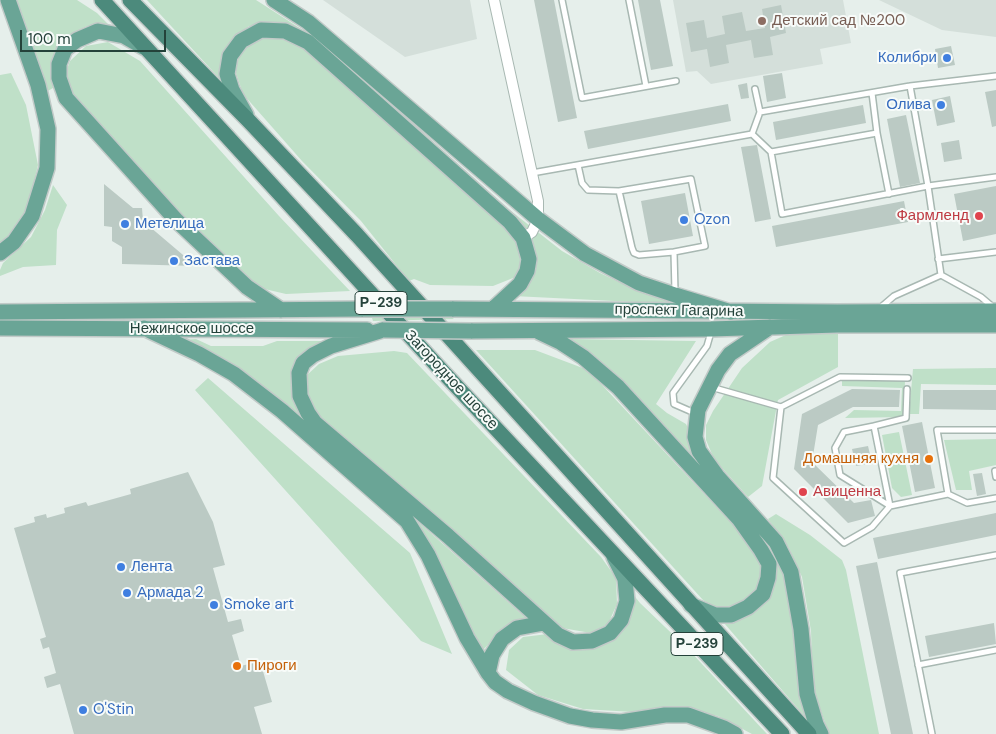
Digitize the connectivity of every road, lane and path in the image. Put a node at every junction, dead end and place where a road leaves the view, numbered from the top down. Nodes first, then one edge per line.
1 (8, 0) edge
2 (102, 0) edge
3 (130, 0) edge
4 (274, 0) edge
5 (494, 0) edge
6 (562, 0) edge
7 (629, 0) edge
8 (150, 52) junction
9 (996, 76) edge
10 (676, 81) dead end
11 (646, 86) junction
12 (910, 86) junction
13 (755, 89) dead end
14 (872, 93) junction
15 (760, 112) junction
16 (249, 121) junction
17 (877, 133) junction
18 (752, 134) junction
19 (771, 152) junction
20 (578, 165) junction
21 (531, 173) junction
22 (996, 176) edge
23 (928, 186) junction
24 (619, 191) junction
25 (889, 194) junction
26 (538, 219) junction
27 (523, 238) junction
28 (674, 252) junction
29 (996, 252) edge
30 (0, 253) edge
31 (938, 259) junction
32 (941, 275) junction
33 (675, 296) junction
34 (493, 309) junction
35 (281, 310) junction
36 (363, 310) joint
37 (996, 311) edge
38 (0, 312) edge
39 (731, 312) junction
40 (875, 312) junction
41 (996, 325) edge
42 (771, 326) junction
43 (0, 328) edge
44 (144, 328) junction
45 (711, 329) junction
46 (383, 330) junction
47 (536, 330) junction
48 (908, 378) dead end
49 (708, 386) junction
50 (907, 389) dead end
51 (781, 407) junction
52 (698, 410) junction
53 (874, 426) junction
54 (996, 430) edge
55 (948, 494) junction
56 (996, 498) edge
57 (890, 506) junction
58 (613, 553) junction
59 (996, 555) edge
60 (691, 605) junction
61 (544, 623) junction
62 (996, 650) edge
63 (918, 665) junction
64 (488, 673) junction
65 (735, 734) edge
66 (782, 734) edge
67 (809, 734) edge
68 (821, 734) edge
69 (932, 734) edge

1 - 30 main road
2 - 8 highway, Загородное шоссе / Р-239
3 - 16 highway, Загородное шоссе / Р-239
4 - 26 main road
5 - 21 street
6 - 11 lane
7 - 11 lane
8 - 35 main road
8 - 58 highway, Загородное шоссе / Р-239
9 - 12 lane
10 - 11 lane
12 - 14 lane
12 - 23 lane
13 - 15 lane
14 - 15 lane
14 - 17 lane
15 - 18 lane
16 - 27 main road
16 - 60 highway, Загородное шоссе / Р-239
17 - 19 lane
17 - 25 lane
18 - 19 lane
18 - 20 lane
19 - 25 lane
20 - 21 lane
20 - 24 lane
21 - 26 street
22 - 23 lane
23 - 25 lane
23 - 31 lane
24 - 28 lane
24 - 28 lane
26 - 27 street
26 - 33 main road
27 - 34 main road
28 - 33 lane
29 - 31 lane
31 - 32 lane
32 - 37 lane
32 - 40 lane
33 - 39 main road
34 - 36 main road, проспект Гагарина, bridge
34 - 39 main road, проспект Гагарина
35 - 36 main road, Нежинское шоссе
35 - 38 main road, Нежинское шоссе
37 - 40 main road, проспект Гагарина
39 - 40 main road, проспект Гагарина
41 - 42 main road, проспект Гагарина
42 - 45 main road, проспект Гагарина
42 - 49 main road
43 - 44 main road, Нежинское шоссе
44 - 46 main road, Нежинское шоссе
44 - 64 main road
45 - 47 main road, проспект Гагарина
45 - 52 lane
46 - 47 main road, проспект Гагарина, bridge
46 - 61 main road
47 - 60 main road
48 - 51 lane
49 - 51 lane
49 - 52 main road
50 - 53 lane
51 - 57 lane
52 - 68 main road
53 - 57 lane
53 - 57 lane
54 - 55 lane
55 - 56 lane
55 - 57 lane
58 - 61 main road
58 - 66 highway, Загородное шоссе / Р-239
59 - 63 lane
60 - 67 highway, Загородное шоссе / Р-239
61 - 64 main road
62 - 63 lane
63 - 69 lane
64 - 65 main road

